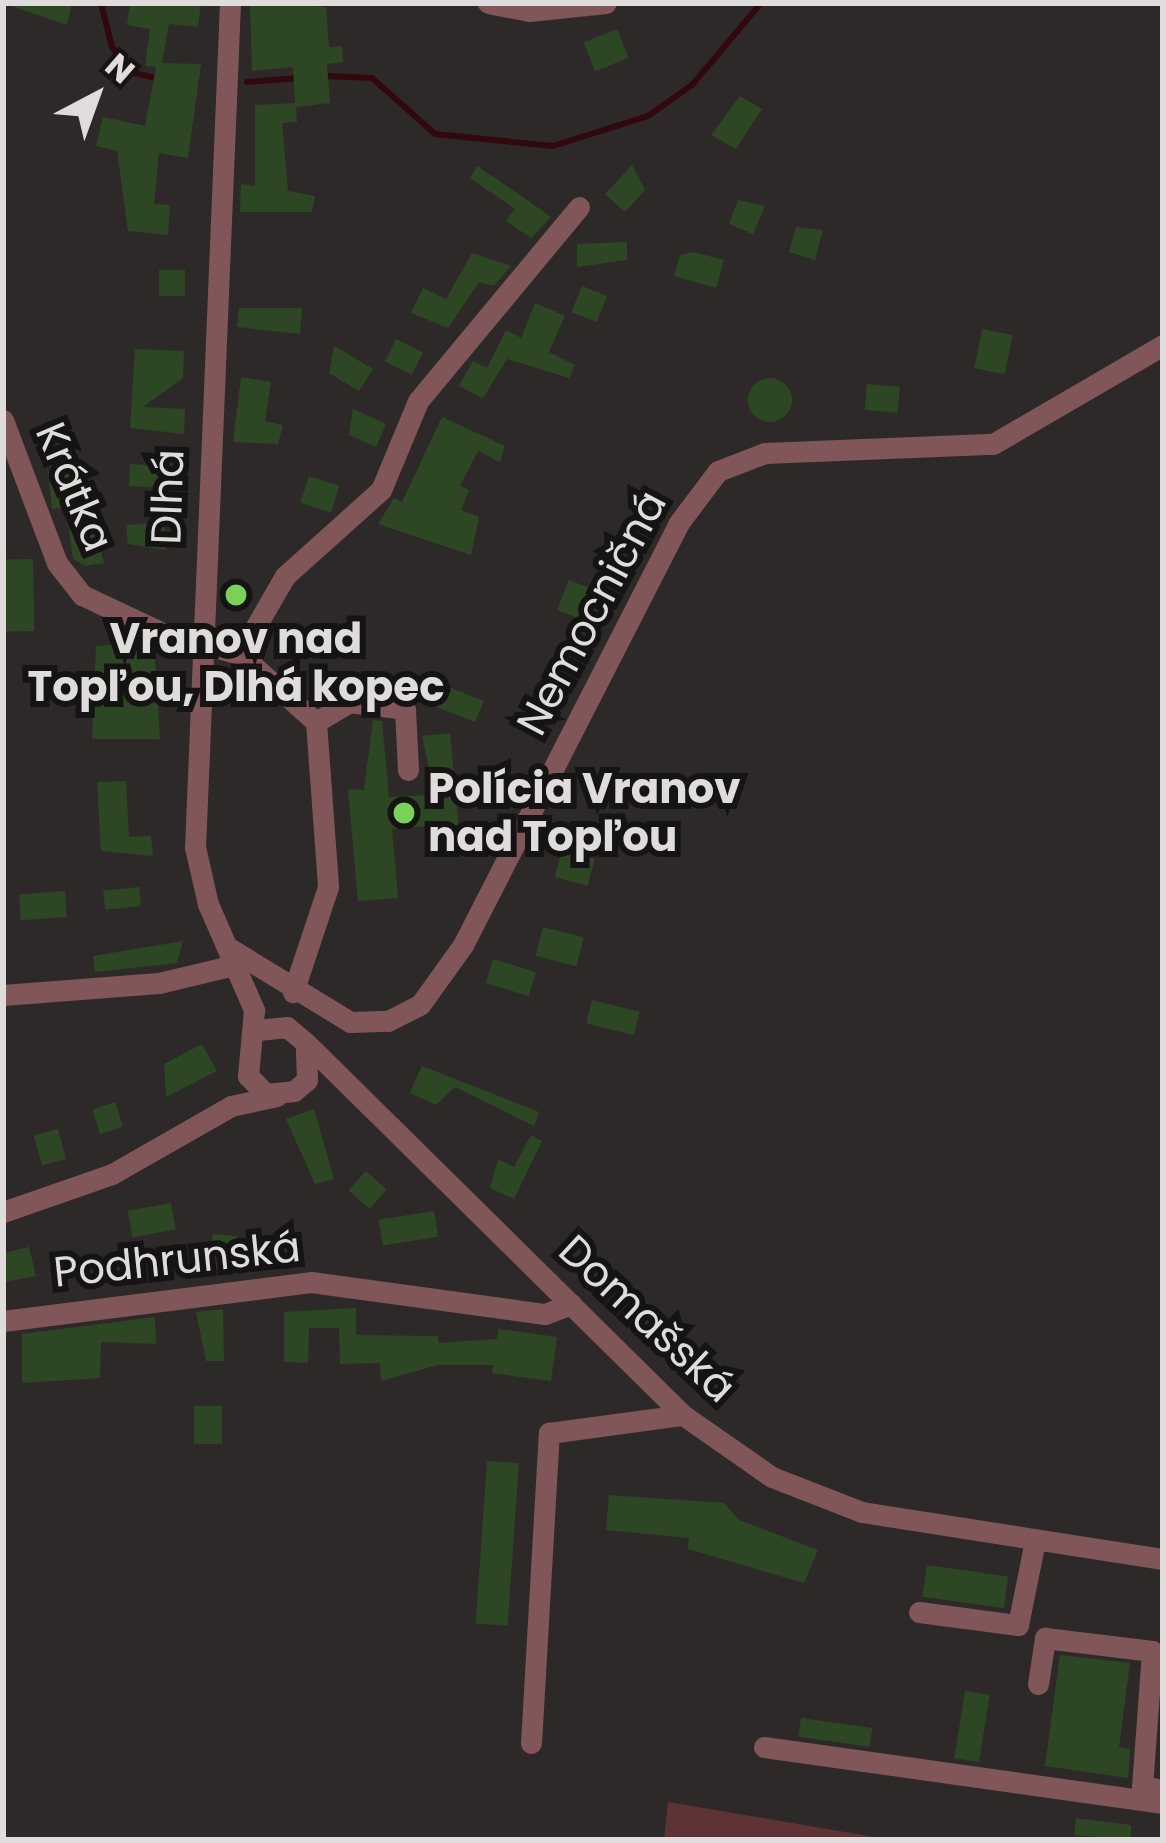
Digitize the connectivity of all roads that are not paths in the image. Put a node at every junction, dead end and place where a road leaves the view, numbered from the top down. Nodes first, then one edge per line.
1 (230, 3) edge
2 (488, 3) edge
3 (606, 3) edge
4 (578, 207) dead end
5 (1163, 346) edge
6 (3, 420) edge
7 (202, 644) junction
8 (240, 654) junction
9 (316, 722) junction
10 (408, 770) dead end
11 (238, 966) junction
12 (289, 983) junction
13 (3, 994) edge
14 (287, 1027) junction
15 (258, 1030) junction
16 (306, 1043) junction
17 (244, 1064) junction
18 (307, 1080) junction
19 (342, 1082) junction
20 (279, 1096) junction
21 (222, 1112) junction
22 (3, 1212) edge
23 (571, 1304) junction
24 (3, 1321) edge
25 (683, 1415) junction
26 (1035, 1541) junction
27 (1163, 1559) edge
28 (919, 1612) dead end
29 (1038, 1684) dead end
30 (531, 1743) dead end
31 (764, 1747) dead end
32 (1163, 1790) edge
33 (1163, 1803) edge

1 - 7 street, Dlhá
2 - 3 street
4 - 8 street
5 - 12 street, Nemocničná
6 - 7 street, Krátka
7 - 8 street
7 - 11 street, Dlhá
8 - 9 street
9 - 10 street
9 - 12 street
11 - 12 street, Nemocničná
11 - 12 street
11 - 13 street
11 - 14 street
11 - 15 street, Dlhá
14 - 15 street
14 - 16 street
15 - 17 street
16 - 18 street
16 - 19 street, Domašská
17 - 20 street
17 - 21 street
18 - 19 street
18 - 20 street
19 - 23 street, Domašská
20 - 21 street
21 - 22 street
23 - 24 street, Podhrunská
23 - 25 street, Domašská
25 - 26 street, Domašská
25 - 30 street
26 - 27 street, Domašská
26 - 28 street
29 - 32 street
31 - 33 street

